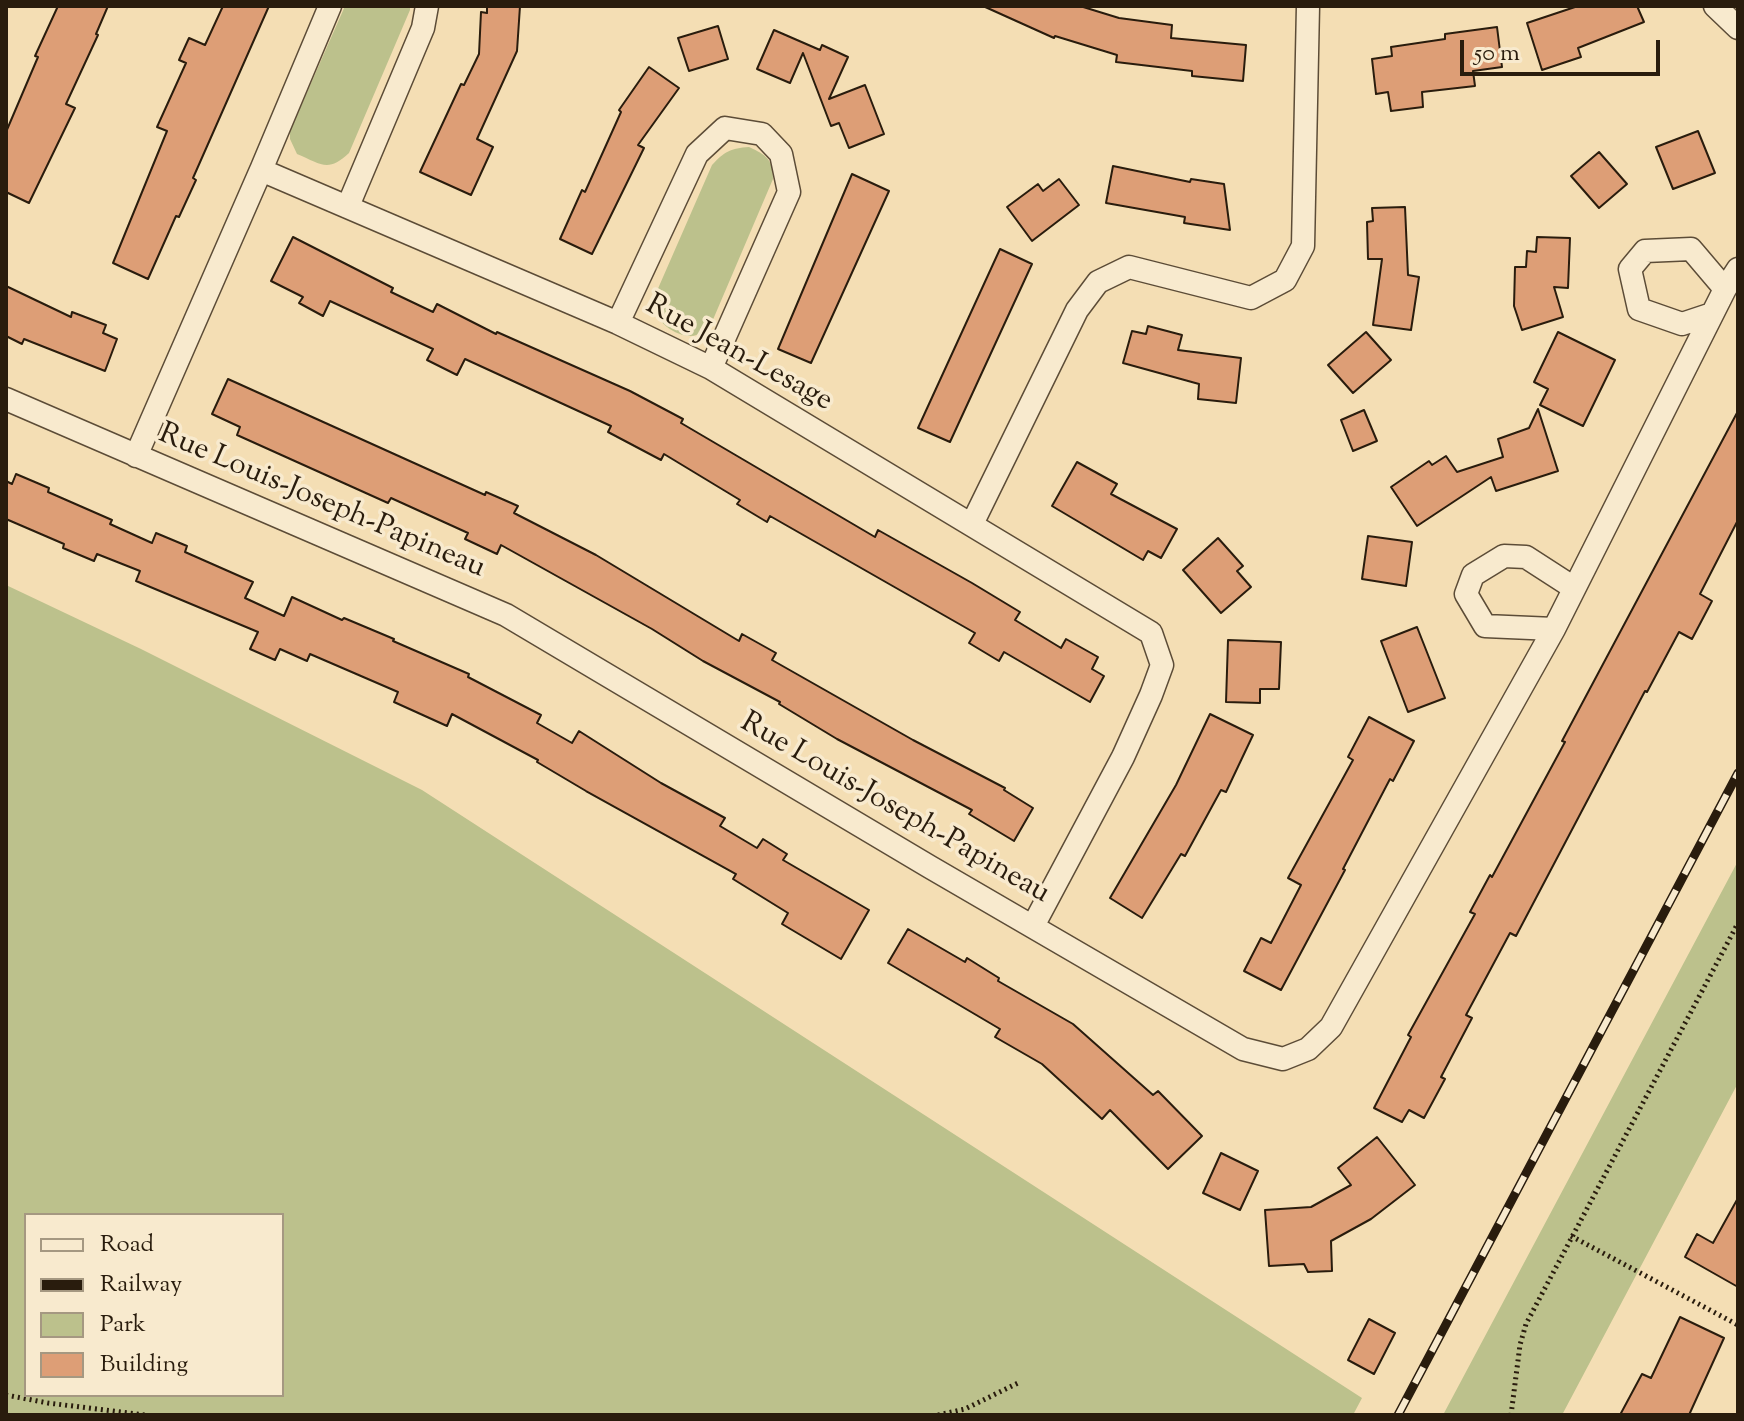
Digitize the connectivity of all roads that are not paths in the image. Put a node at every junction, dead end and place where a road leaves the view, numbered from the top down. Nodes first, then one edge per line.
1 (330, 6) edge
2 (427, 6) edge
3 (1308, 6) edge
4 (1715, 6) edge
5 (1736, 6) edge
6 (1738, 18) edge
7 (1738, 28) edge
8 (261, 170) junction
9 (348, 206) junction
10 (1738, 269) edge
11 (1725, 289) junction
12 (1712, 314) junction
13 (618, 323) junction
14 (711, 368) junction
15 (6, 399) edge
16 (136, 456) junction
17 (972, 524) junction
18 (1574, 588) junction
19 (1554, 629) junction
20 (1033, 926) junction

1 - 8 street
2 - 9 street
3 - 17 street
4 - 7 street
5 - 6 street
8 - 9 street, Rue Jean-Lesage
8 - 16 street
9 - 13 street, Rue Jean-Lesage
10 - 11 street, Rue Louis-Joseph-Papineau
11 - 12 street, Rue Louis-Joseph-Papineau
11 - 12 street
12 - 18 street, Rue Louis-Joseph-Papineau
13 - 14 street, Rue Jean-Lesage
13 - 14 street
14 - 17 street, Rue Jean-Lesage
15 - 16 street, Rue Louis-Joseph-Papineau
16 - 20 street, Rue Louis-Joseph-Papineau
17 - 20 street, Rue Jean-Lesage
18 - 19 street, Rue Louis-Joseph-Papineau
18 - 19 street
19 - 20 street, Rue Louis-Joseph-Papineau

